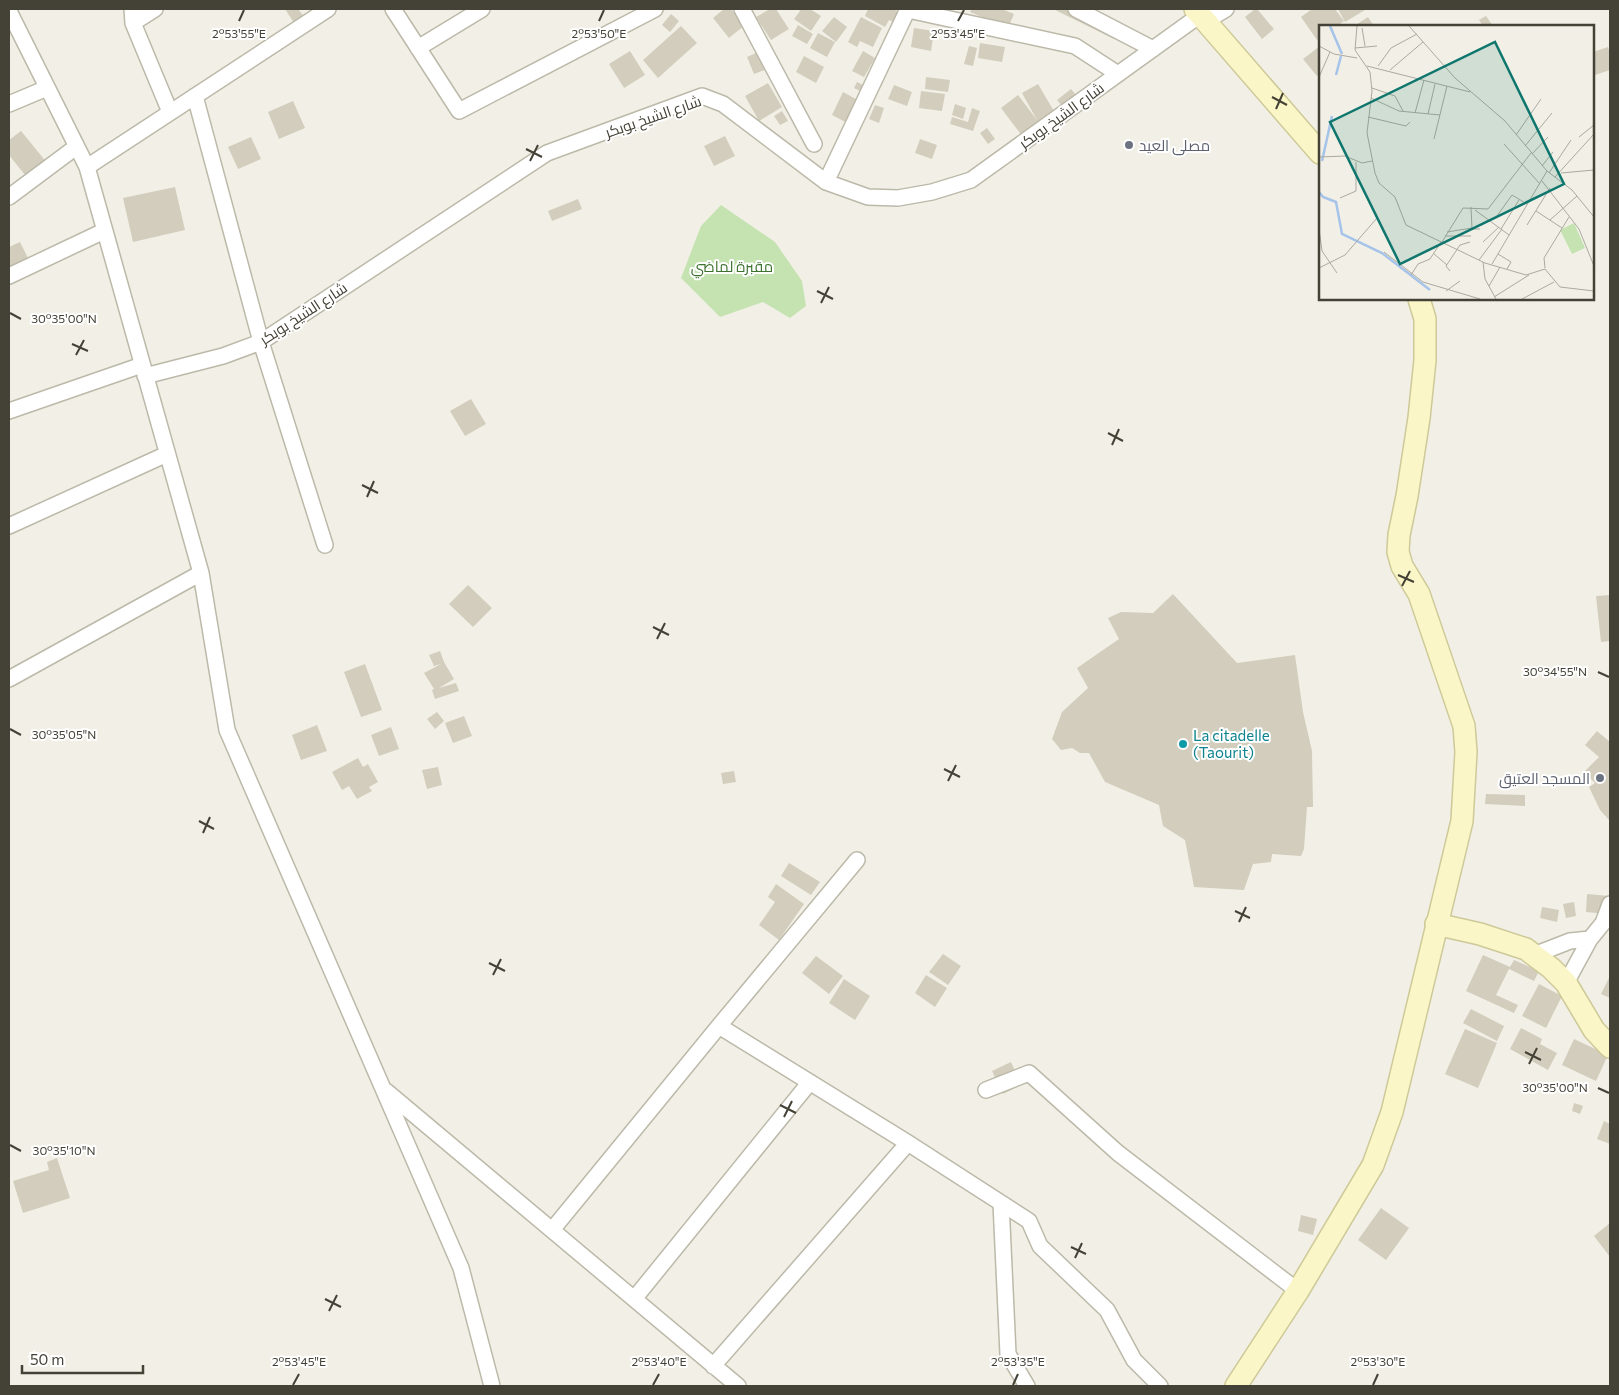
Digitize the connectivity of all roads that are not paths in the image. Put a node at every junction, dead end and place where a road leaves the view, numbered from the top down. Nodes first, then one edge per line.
1 (155, 9) edge
2 (328, 9) edge
3 (393, 9) edge
4 (482, 9) edge
5 (655, 9) edge
6 (742, 9) edge
7 (908, 9) edge
8 (1076, 9) edge
9 (1226, 9) edge
10 (9, 11) edge
11 (927, 11) edge
12 (1200, 15) edge
13 (133, 16) edge
14 (418, 48) junction
15 (1153, 49) junction
16 (1118, 74) junction
17 (47, 88) junction
18 (195, 96) junction
19 (9, 104) edge
20 (170, 112) junction
21 (814, 144) dead end
22 (76, 146) junction
23 (1319, 152) edge
24 (87, 168) junction
25 (826, 182) junction
26 (9, 197) edge
27 (104, 231) junction
28 (9, 276) edge
29 (1419, 300) edge
30 (260, 342) junction
31 (144, 370) junction
32 (9, 411) edge
33 (167, 454) junction
34 (9, 526) edge
35 (325, 545) dead end
36 (201, 573) junction
37 (9, 679) edge
38 (857, 860) dead end
39 (1610, 904) edge
40 (1436, 924) junction
41 (1590, 939) junction
42 (1534, 955) junction
43 (1566, 983) junction
44 (719, 1026) junction
45 (1610, 1047) edge
46 (810, 1082) junction
47 (383, 1089) junction
48 (986, 1090) dead end
49 (908, 1143) junction
50 (1001, 1203) junction
51 (552, 1230) junction
52 (1298, 1291) junction
53 (634, 1299) junction
54 (713, 1366) junction
55 (492, 1386) edge
56 (738, 1386) edge
57 (1028, 1386) edge
58 (1160, 1386) edge
59 (1236, 1386) edge

1 - 13 street
2 - 18 street
3 - 14 street
4 - 14 street
5 - 14 street
6 - 21 street
7 - 11 street
7 - 25 street
8 - 15 street
9 - 12 street, شارع الشيخ بوبكر
10 - 17 street
11 - 16 street
12 - 15 street, شارع الشيخ بوبكر
12 - 23 street
13 - 20 street
15 - 16 street, شارع الشيخ بوبكر
16 - 25 street, شارع الشيخ بوبكر
17 - 19 street
17 - 22 street
18 - 20 street
18 - 30 street
20 - 24 street
22 - 24 street
22 - 26 street
24 - 27 street
25 - 30 street, شارع الشيخ بوبكر
27 - 28 street
27 - 31 street
29 - 40 street
30 - 31 street, شارع الشيخ بوبكر
30 - 35 street
31 - 32 street, شارع الشيخ بوبكر
31 - 33 street
33 - 34 street
33 - 36 street
36 - 37 street
36 - 47 street
38 - 44 street
39 - 41 street
40 - 42 street
40 - 52 street
41 - 42 street
41 - 43 street
42 - 43 street
43 - 45 street
44 - 46 street
44 - 51 street
46 - 49 street
46 - 53 street
47 - 51 street
47 - 55 street
48 - 52 street
49 - 50 street
49 - 54 street
50 - 57 street
50 - 58 street
51 - 53 street
52 - 59 street
53 - 54 street
54 - 56 street

